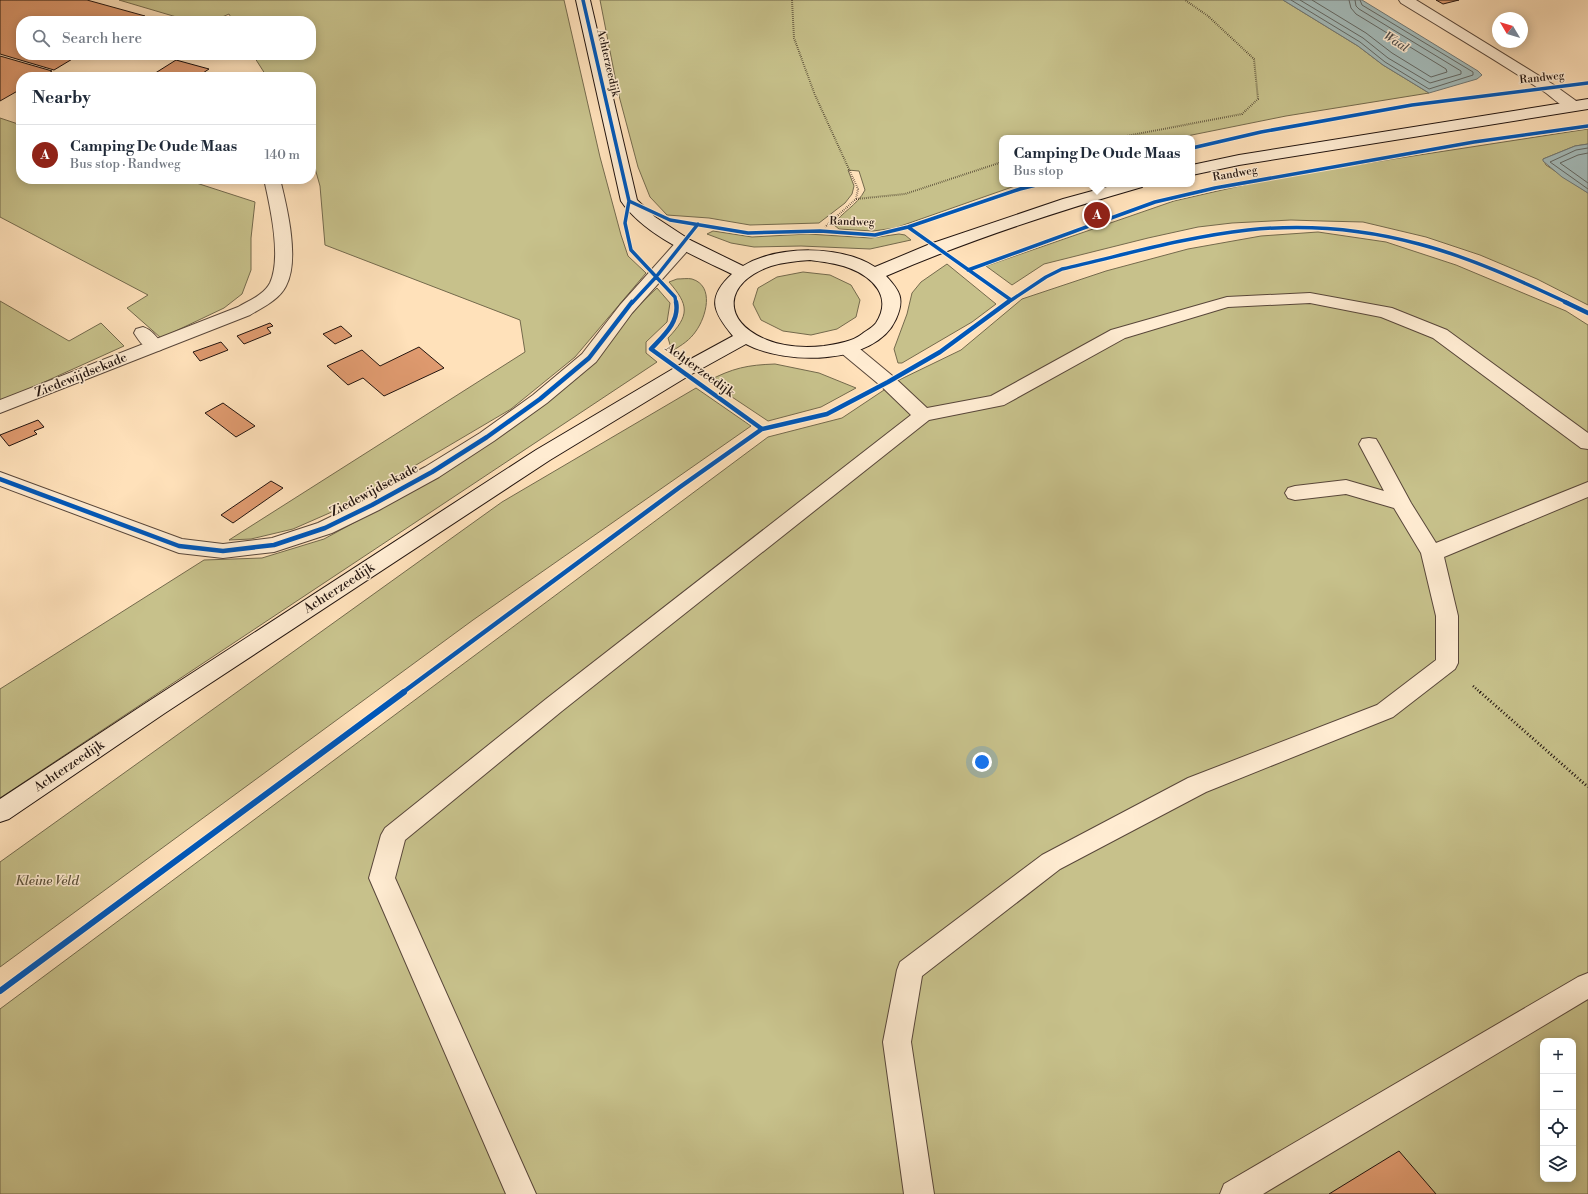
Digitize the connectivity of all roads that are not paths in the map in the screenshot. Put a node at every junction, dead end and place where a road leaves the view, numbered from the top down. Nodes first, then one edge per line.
1 (583, 0) edge
2 (1406, 0) edge
3 (1581, 105) edge
4 (1195, 169) edge
5 (273, 184) edge
6 (1125, 187) edge
7 (684, 244) junction
8 (744, 272) junction
9 (874, 274) junction
10 (744, 337) junction
11 (847, 348) junction
12 (0, 407) edge
13 (923, 415) junction
14 (1588, 443) edge
15 (1369, 444) dead end
16 (0, 479) edge
17 (1588, 489) edge
18 (1295, 493) dead end
19 (1401, 503) junction
20 (1432, 553) junction
21 (0, 812) edge
22 (1588, 985) edge
23 (521, 1194) edge
24 (919, 1194) edge
25 (1235, 1194) edge

1 - 7 main road, Achterzeedijk
2 - 3 main road
3 - 4 main road, Randweg
5 - 12 main road, Ziedewijdsekade
6 - 9 main road
7 - 8 main road, Achterzeedijk
7 - 16 main road, Ziedewijdsekade
8 - 9 main road
8 - 10 main road
9 - 11 main road
10 - 11 main road
10 - 21 main road, Achterzeedijk
11 - 13 main road
13 - 14 main road
13 - 23 main road
15 - 19 main road
17 - 20 main road
18 - 19 main road
19 - 20 main road
20 - 24 main road
22 - 25 main road

